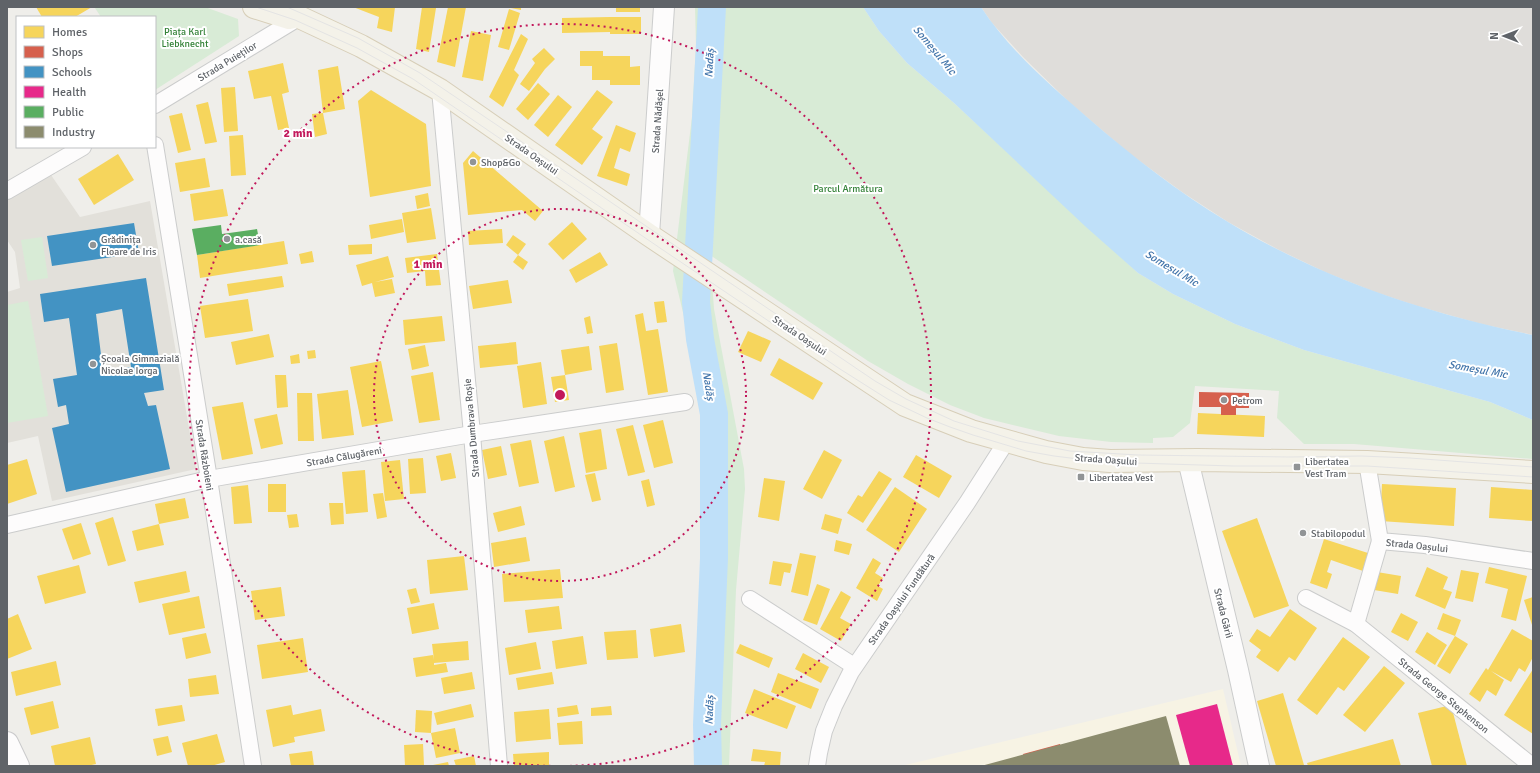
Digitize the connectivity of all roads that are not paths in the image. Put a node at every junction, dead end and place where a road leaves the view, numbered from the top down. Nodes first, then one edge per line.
1 (254, 7) edge
2 (664, 7) edge
3 (296, 10) edge
4 (440, 90) junction
5 (156, 104) edge
6 (80, 148) edge
7 (155, 148) edge
8 (7, 191) edge
9 (656, 239) junction
10 (685, 402) dead end
11 (472, 434) junction
12 (1006, 442) junction
13 (1367, 462) junction
14 (1189, 464) junction
15 (1533, 472) edge
16 (209, 478) junction
17 (7, 525) edge
18 (1380, 541) junction
19 (1533, 561) edge
20 (1306, 598) dead end
21 (750, 600) dead end
22 (1356, 624) junction
23 (854, 666) junction
24 (7, 743) edge
25 (18, 766) edge
26 (253, 766) edge
27 (499, 766) edge
28 (817, 766) edge
29 (1259, 766) edge
30 (1532, 766) edge

1 - 3 main road, Strada Oașului
2 - 9 street, Strada Nădășel
3 - 4 main road, Strada Oașului
3 - 5 street, Strada Puieților
4 - 9 main road, Strada Oașului
4 - 11 street, Strada Dumbrava Roșie
6 - 8 street
7 - 16 street, Strada Războieni
9 - 12 main road, Strada Oașului
10 - 11 street, Strada Călugăreni
11 - 16 street, Strada Călugăreni
11 - 27 street, Strada Dumbrava Roșie
12 - 14 main road, Strada Oașului
12 - 23 street, Strada Oașului Fundătură
13 - 14 main road, Strada Oașului
13 - 15 main road, Strada Oașului
13 - 18 street, Strada Oașului
14 - 29 street, Strada Gării
16 - 17 street, Strada Călugăreni
16 - 26 street, Strada Războieni
18 - 19 street, Strada Oașului
18 - 22 street
20 - 22 street, Strada George Stephenson
21 - 23 street
22 - 30 street, Strada George Stephenson
23 - 28 street, Strada Oașului Fundătură
24 - 25 main road

